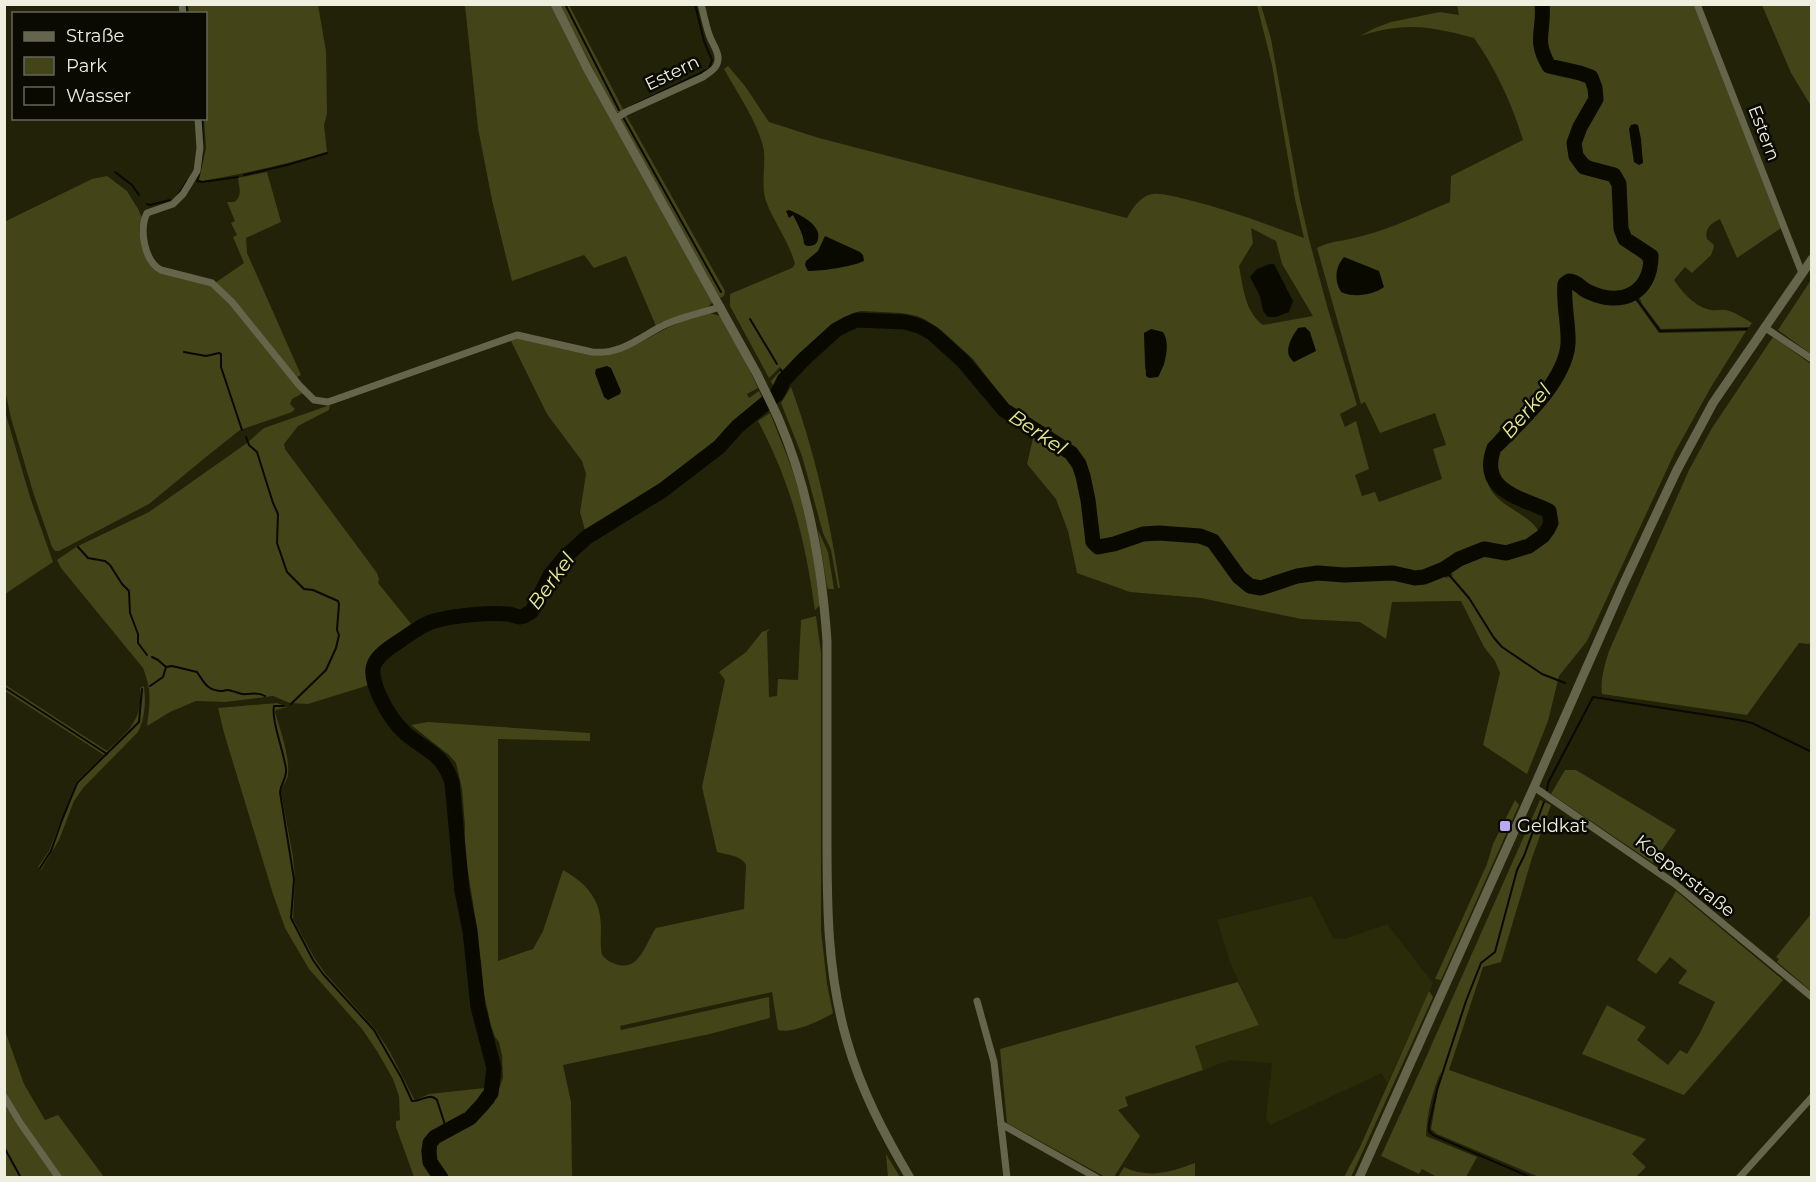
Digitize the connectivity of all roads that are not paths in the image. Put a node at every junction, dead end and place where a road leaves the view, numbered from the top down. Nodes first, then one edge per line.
1 (555, 4) edge
2 (701, 4) edge
3 (1697, 4) edge
4 (615, 119) junction
5 (198, 120) edge
6 (1812, 259) edge
7 (1802, 273) junction
8 (721, 307) junction
9 (1764, 327) junction
10 (1812, 359) edge
11 (1534, 787) junction
12 (1812, 997) edge
13 (977, 1000) dead end
14 (4, 1096) edge
15 (1812, 1097) edge
16 (1001, 1124) junction
17 (59, 1178) edge
18 (910, 1178) edge
19 (1007, 1178) edge
20 (1097, 1178) edge
21 (1359, 1178) edge
22 (1739, 1178) edge

1 - 4 street
2 - 4 street, Estern
3 - 7 street, Estern
4 - 8 street
5 - 8 street
6 - 7 street
7 - 9 street
8 - 18 street
9 - 10 street
9 - 11 street
11 - 12 street, Koeperstraße
11 - 21 street
13 - 16 street
14 - 17 street
15 - 22 street
16 - 19 street
16 - 20 street

